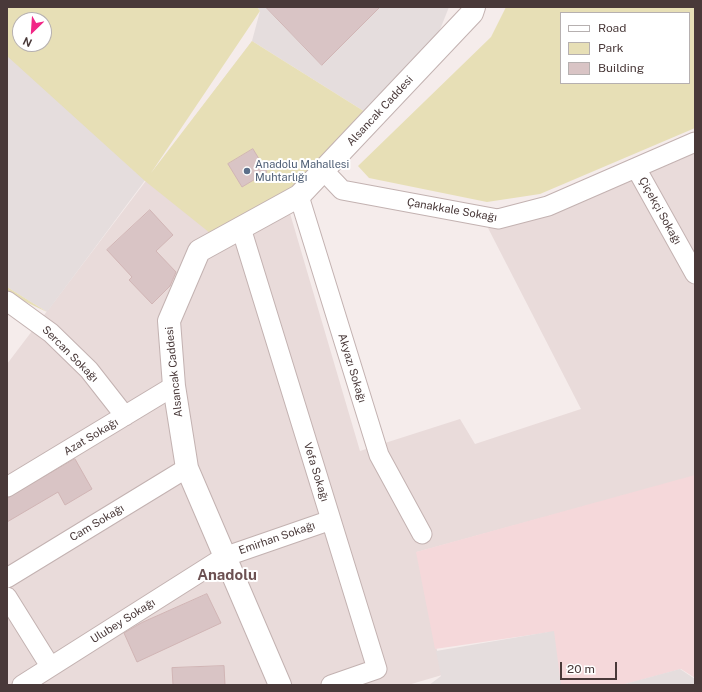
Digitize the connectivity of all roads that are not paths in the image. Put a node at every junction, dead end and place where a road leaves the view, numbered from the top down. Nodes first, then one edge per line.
1 (474, 7) edge
2 (695, 142) edge
3 (636, 168) junction
4 (324, 171) junction
5 (299, 196) junction
6 (241, 228) junction
7 (695, 274) edge
8 (7, 301) edge
9 (174, 386) junction
10 (126, 416) junction
11 (187, 468) junction
12 (7, 487) edge
13 (331, 520) junction
14 (422, 534) dead end
15 (224, 556) junction
16 (7, 578) edge
17 (7, 597) edge
18 (50, 666) junction
19 (22, 685) edge
20 (280, 685) edge
21 (332, 685) edge

1 - 4 street, Alsancak Caddesi
2 - 3 street, Çanakkale Sokağı
3 - 4 street, Çanakkale Sokağı
3 - 7 street, Çiçekçi Sokağı
4 - 5 street, Alsancak Caddesi
5 - 6 street, Alsancak Caddesi
5 - 14 street, Akyazı Sokağı
6 - 9 street, Alsancak Caddesi
6 - 13 street, Vefa Sokağı
8 - 10 street, Sercan Sokağı
9 - 10 street, Azat Sokağı
9 - 11 street, Alsancak Caddesi
10 - 12 street, Azat Sokağı
11 - 15 street, Alsancak Caddesi
11 - 16 street, Cam Sokağı
13 - 15 street, Emirhan Sokağı
13 - 21 street, Vefa Sokağı
15 - 18 street, Ulubey Sokağı
15 - 20 street, Alsancak Caddesi
17 - 18 street
18 - 19 street, Ulubey Sokağı

